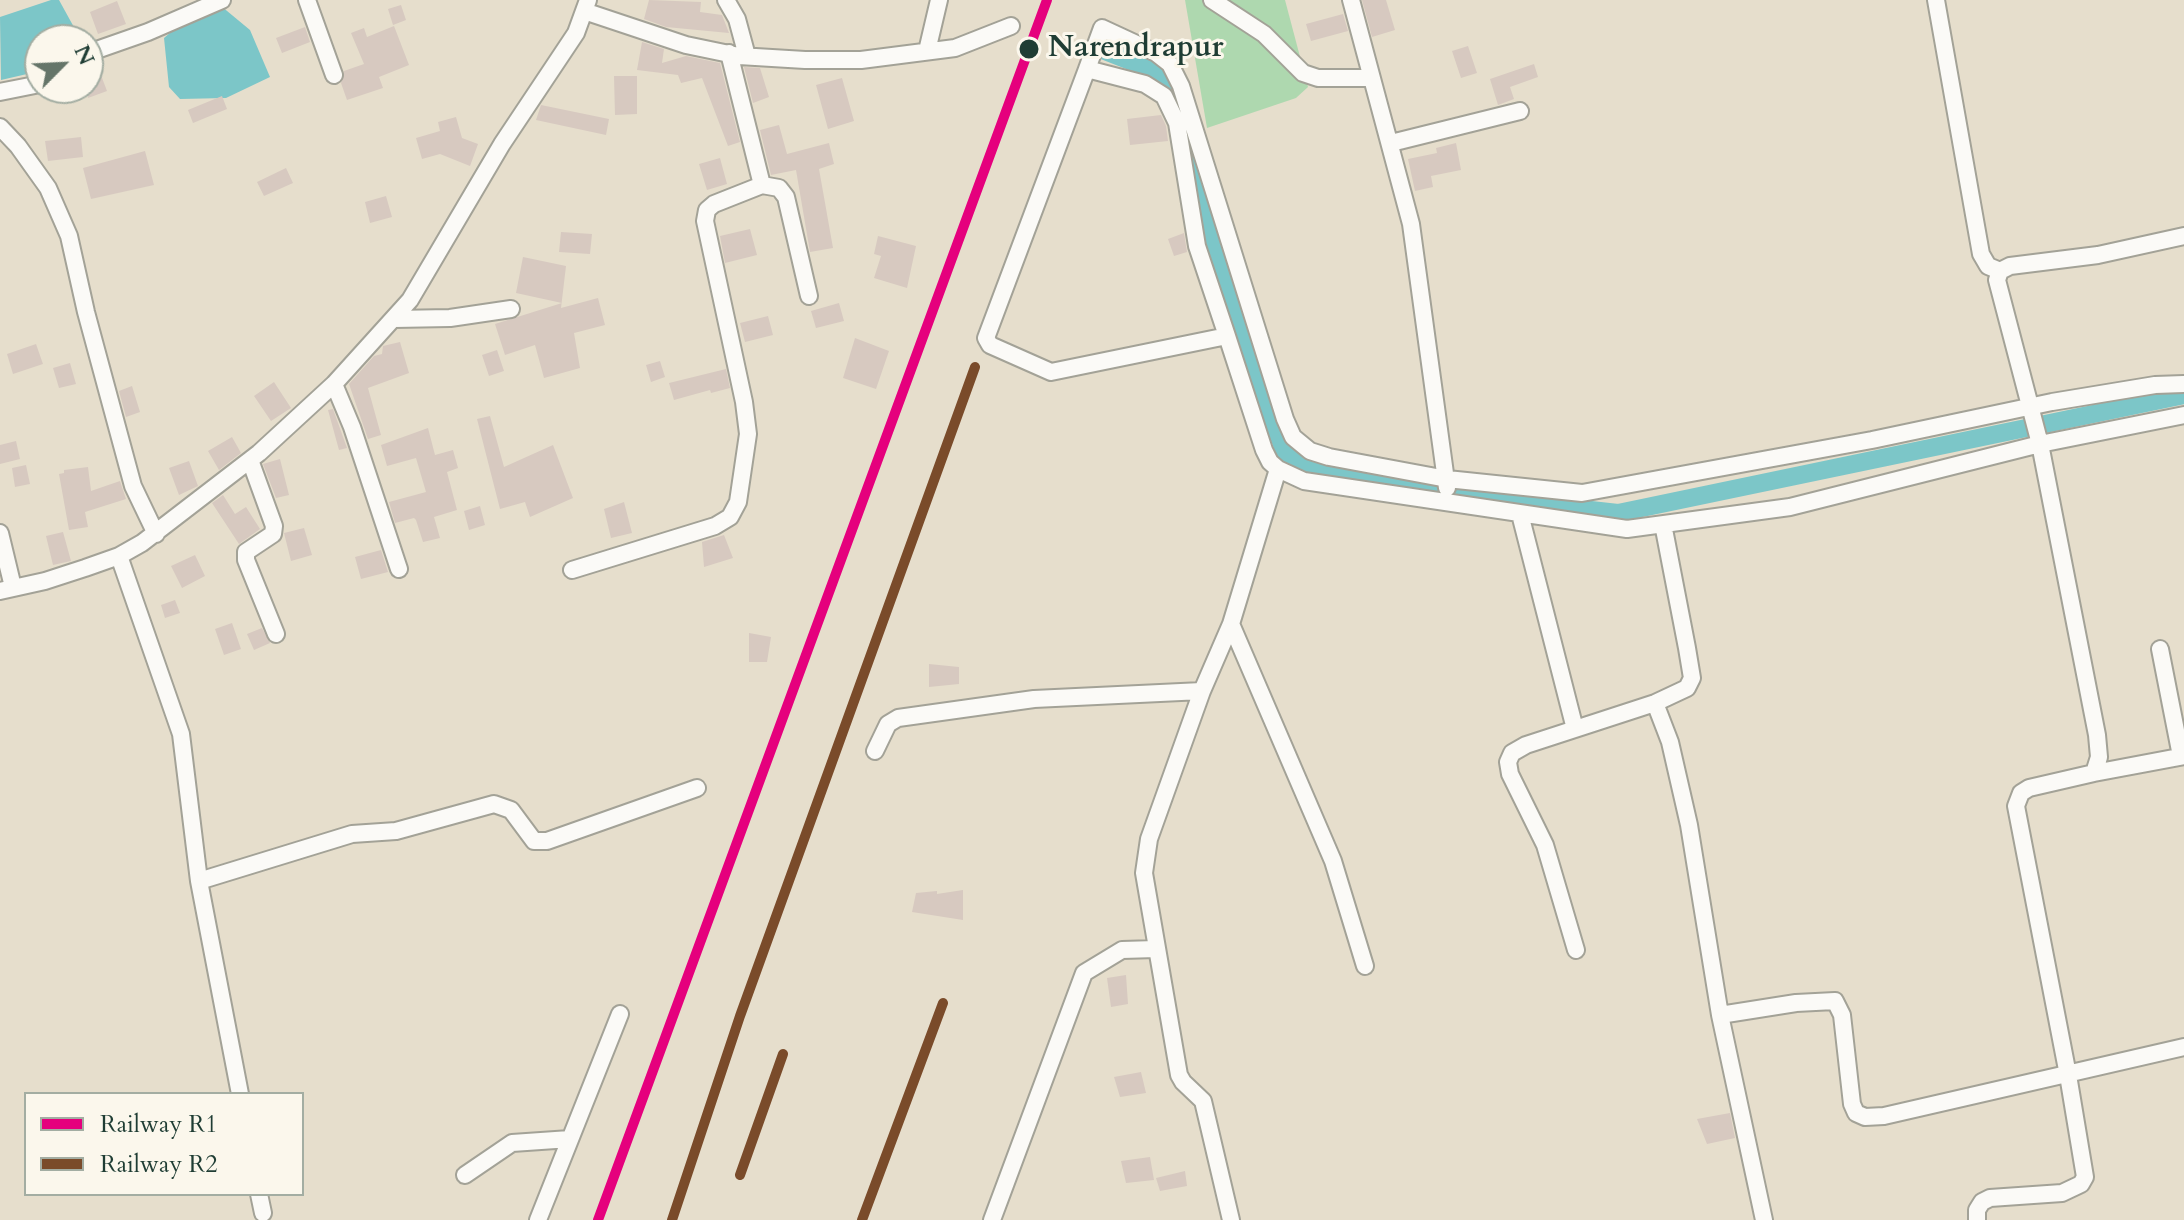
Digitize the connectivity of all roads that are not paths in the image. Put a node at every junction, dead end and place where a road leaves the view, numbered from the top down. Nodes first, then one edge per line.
1 (222, 0) edge
2 (307, 0) edge
3 (726, 0) edge
4 (939, 0) edge
5 (1212, 0) edge
6 (1351, 0) edge
7 (1936, 0) edge
8 (586, 5) edge
9 (1011, 26) dead end
10 (104, 47) edge
11 (927, 51) junction
12 (729, 53) junction
13 (747, 56) junction
14 (1087, 69) junction
15 (334, 75) dead end
16 (1371, 78) junction
17 (24, 87) edge
18 (0, 92) edge
19 (1520, 111) dead end
20 (1, 128) edge
21 (1391, 143) junction
22 (762, 185) junction
23 (2184, 236) edge
24 (2000, 271) junction
25 (809, 296) dead end
26 (511, 309) dead end
27 (394, 319) junction
28 (1227, 336) junction
29 (334, 384) junction
30 (2184, 384) edge
31 (2184, 415) edge
32 (2035, 425) junction
33 (250, 460) junction
34 (1278, 469) junction
35 (1447, 479) junction
36 (1447, 503) junction
37 (1520, 514) junction
38 (1663, 524) junction
39 (0, 533) edge
40 (156, 534) junction
41 (119, 556) junction
42 (399, 569) dead end
43 (572, 570) dead end
44 (6, 589) edge
45 (1231, 624) junction
46 (276, 634) dead end
47 (2160, 649) dead end
48 (1202, 691) junction
49 (1655, 703) junction
50 (1575, 729) junction
51 (875, 751) dead end
52 (2183, 756) edge
53 (2094, 773) junction
54 (697, 788) dead end
55 (199, 881) junction
56 (1156, 949) junction
57 (1576, 950) dead end
58 (1365, 966) dead end
59 (620, 1014) dead end
60 (1720, 1015) junction
61 (2184, 1047) edge
62 (2068, 1075) junction
63 (240, 1092) edge
64 (570, 1139) junction
65 (465, 1175) dead end
66 (259, 1196) edge
67 (263, 1213) dead end
68 (538, 1220) edge
69 (992, 1220) edge
70 (1231, 1220) edge
71 (1764, 1220) edge
72 (1977, 1220) edge

1 - 10 street
2 - 15 street
3 - 13 street
4 - 11 street
5 - 16 street
6 - 16 street
7 - 24 street
8 - 12 street
8 - 27 street
9 - 11 street
11 - 13 street
12 - 13 street
12 - 22 street
14 - 28 street
14 - 28 street
14 - 35 street
16 - 21 street
17 - 18 street
19 - 21 street
20 - 40 street
21 - 35 street
22 - 25 street
22 - 43 street
23 - 24 street
24 - 32 street
26 - 27 street
27 - 29 street
28 - 34 street
29 - 33 street
29 - 42 street
30 - 32 street
31 - 32 street
32 - 35 street
32 - 38 street
32 - 53 street
33 - 40 street
33 - 46 street
34 - 36 street
34 - 45 street
35 - 36 street
36 - 37 street
37 - 38 street
37 - 50 street
38 - 49 street
39 - 44 street
40 - 41 street
41 - 44 street
41 - 55 street
45 - 48 street
45 - 58 street
47 - 52 street
48 - 51 street
48 - 56 street
49 - 50 street
49 - 60 street
50 - 57 street
52 - 53 street
53 - 62 street
54 - 55 street
55 - 63 street
56 - 69 street
56 - 70 street
59 - 64 street
60 - 62 street
60 - 71 street
61 - 62 street
62 - 72 street
64 - 65 street
64 - 68 street
66 - 67 street

